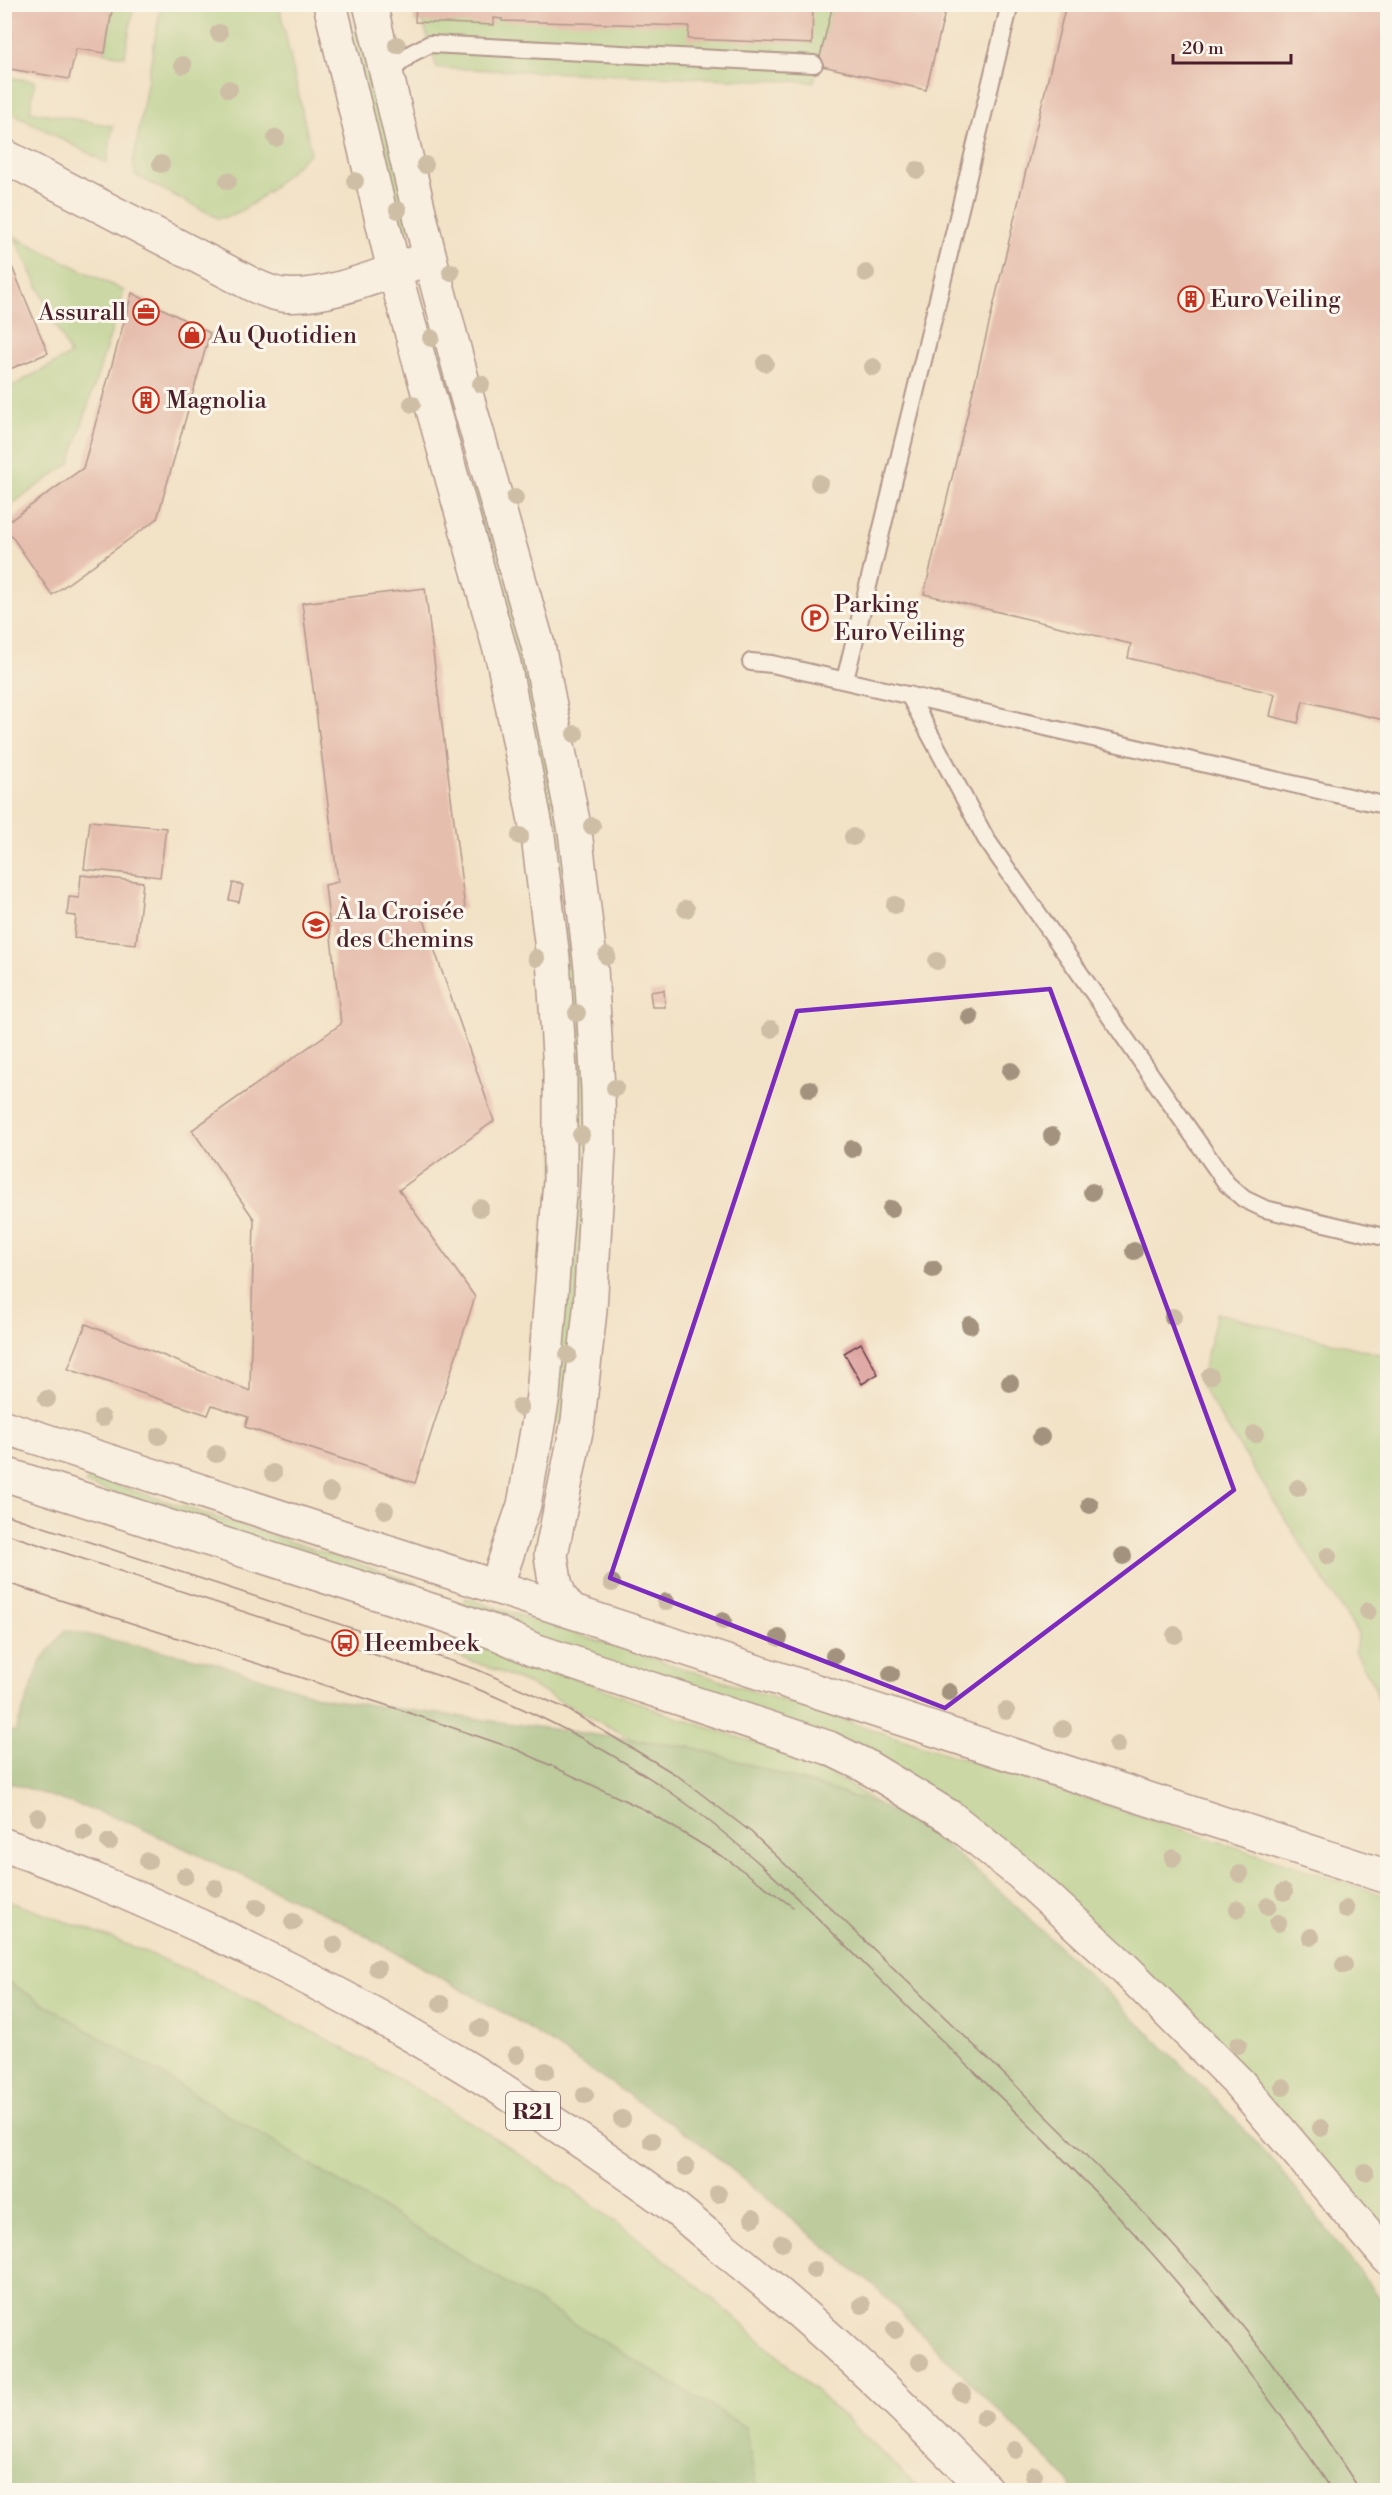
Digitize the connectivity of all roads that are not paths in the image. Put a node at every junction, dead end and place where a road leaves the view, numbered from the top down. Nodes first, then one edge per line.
1 (330, 4) edge
2 (370, 4) edge
3 (1010, 4) edge
4 (814, 64) dead end
5 (386, 75) junction
6 (4, 156) edge
7 (430, 258) junction
8 (394, 270) junction
9 (750, 662) dead end
10 (845, 680) junction
11 (909, 695) junction
12 (1388, 806) edge
13 (1388, 1238) edge
14 (4, 1427) edge
15 (4, 1474) edge
16 (496, 1587) junction
17 (571, 1611) junction
18 (4, 1845) edge
19 (1388, 1876) edge
20 (1388, 2258) edge
21 (986, 2490) edge

1 - 8 street
2 - 5 street
3 - 10 lane
4 - 5 lane
5 - 7 street
6 - 8 street
7 - 8 street
7 - 17 street
8 - 16 street
9 - 10 lane
10 - 11 lane
11 - 12 lane
11 - 13 lane
14 - 16 street
15 - 20 street
16 - 17 street
17 - 19 street
18 - 21 street, R21

